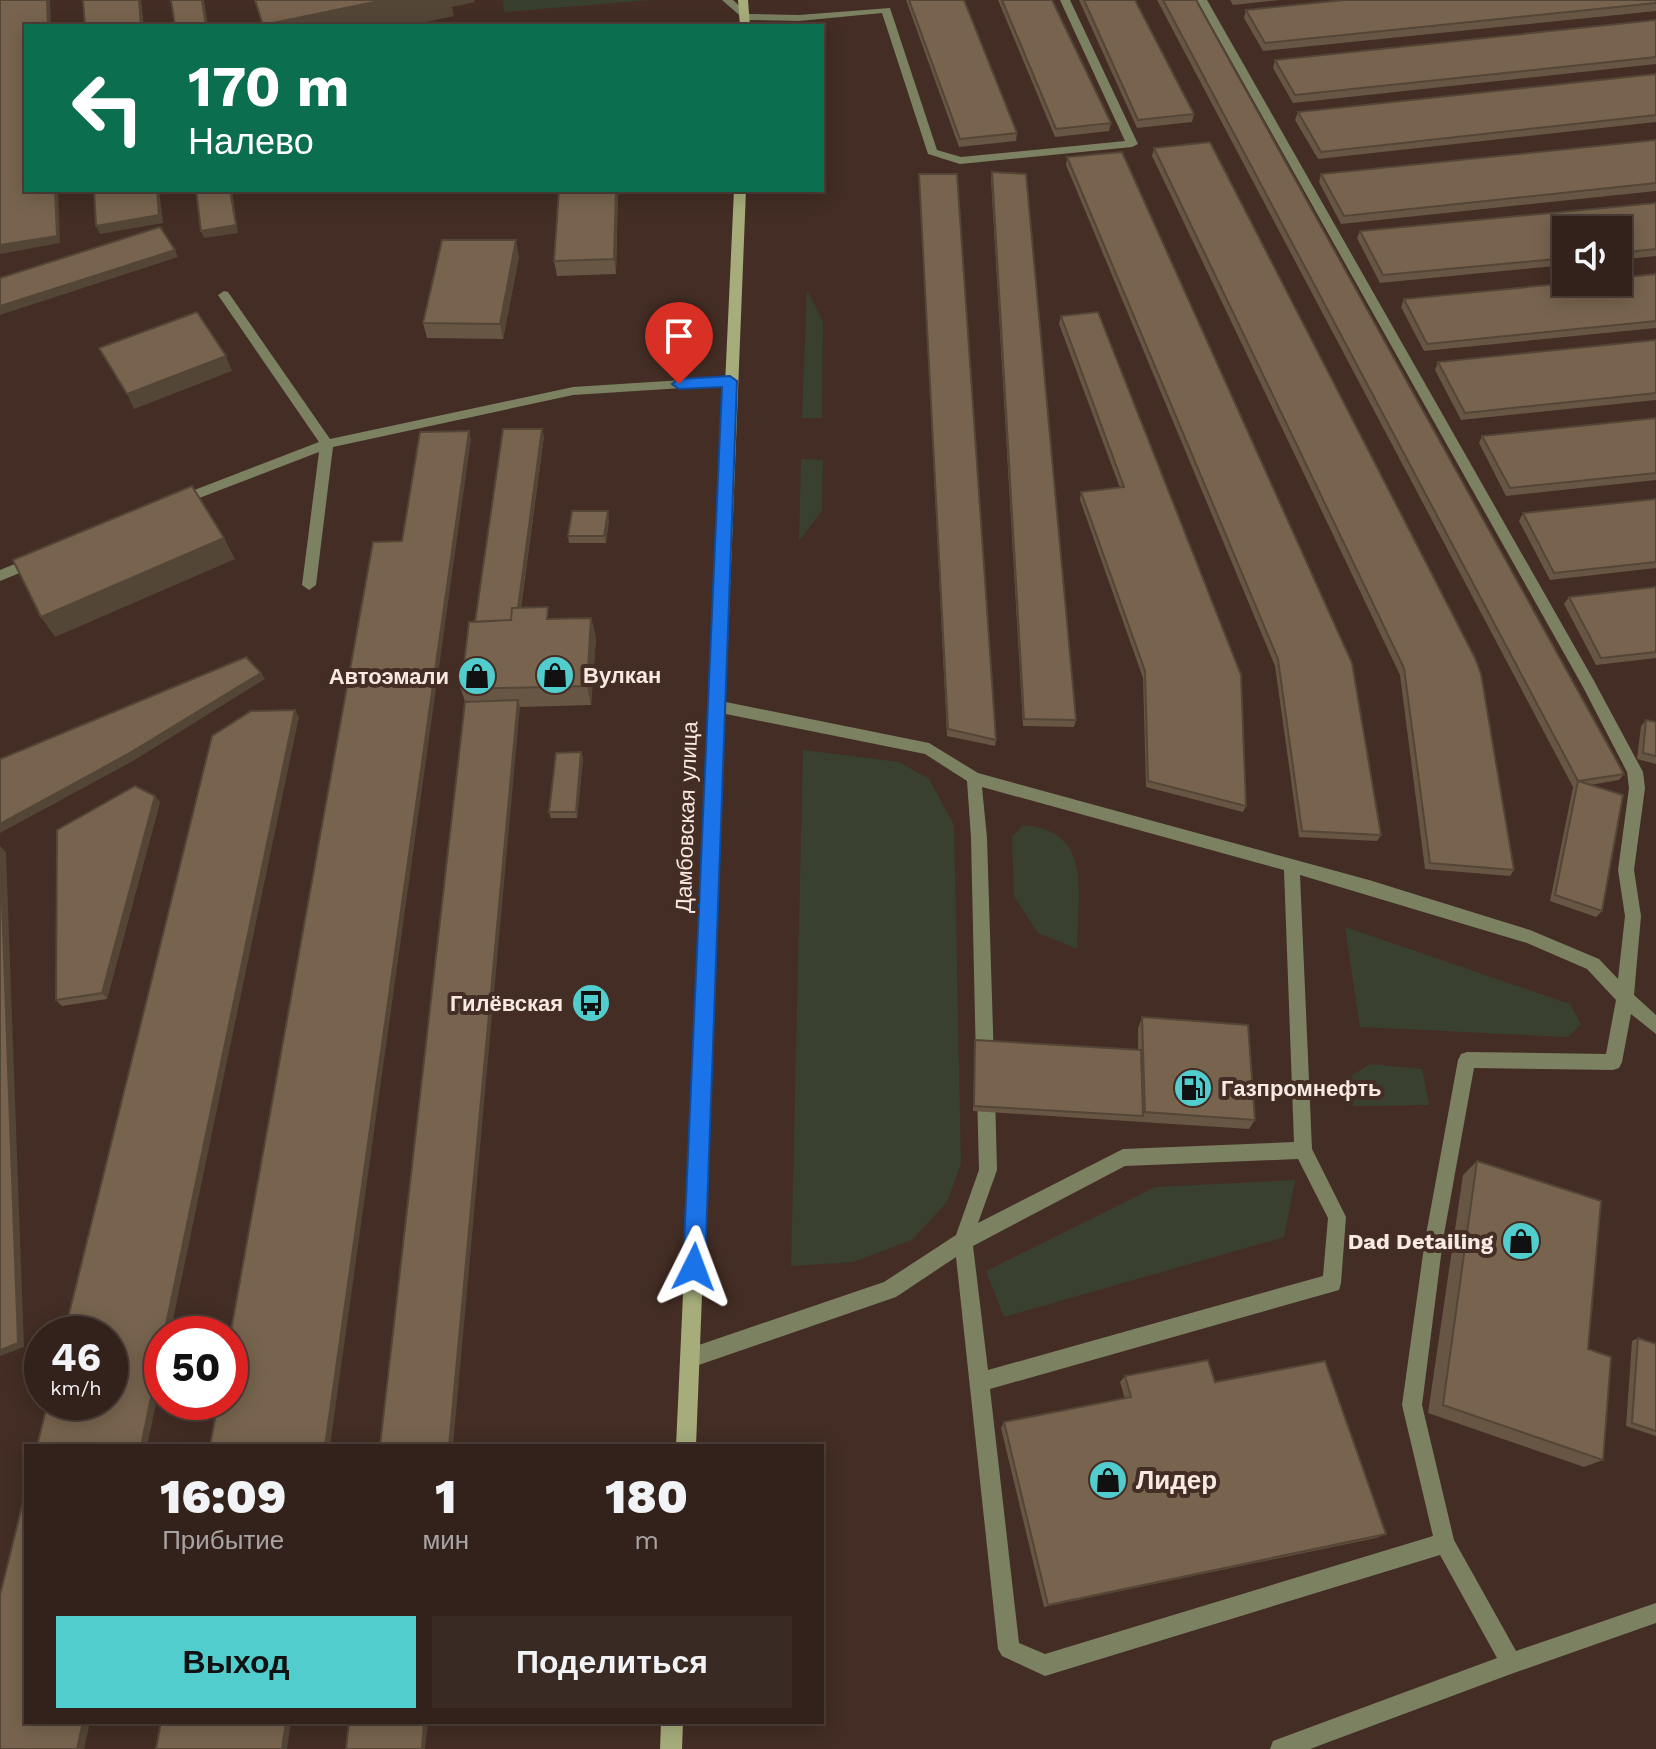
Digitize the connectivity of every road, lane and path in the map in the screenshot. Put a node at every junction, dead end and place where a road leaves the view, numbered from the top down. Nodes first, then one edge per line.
1 (727, 0) edge
2 (743, 0) edge
3 (1065, 0) edge
4 (1202, 0) edge
5 (745, 22) edge
6 (740, 192) edge
7 (224, 295) dead end
8 (730, 381) junction
9 (327, 444) junction
10 (159, 509) edge
11 (58, 552) edge
12 (0, 576) edge
13 (309, 585) dead end
14 (716, 706) junction
15 (974, 778) junction
16 (1292, 866) junction
17 (1625, 998) junction
18 (1656, 1026) edge
19 (1303, 1150) junction
20 (963, 1241) junction
21 (690, 1358) junction
22 (980, 1382) junction
23 (686, 1444) edge
24 (1445, 1543) junction
25 (1656, 1613) edge
26 (1511, 1663) junction
27 (672, 1724) edge
28 (671, 1749) edge
29 (1281, 1749) edge

1 - 5 lane
2 - 5 main road
3 - 5 lane
4 - 17 lane
6 - 8 main road, Дамбовская улица
7 - 9 lane
8 - 9 lane
8 - 14 main road, Дамбовская улица
9 - 10 lane
9 - 13 lane
11 - 12 lane
14 - 15 lane
14 - 21 main road, Дамбовская улица
15 - 16 lane
15 - 20 lane
16 - 17 lane
16 - 19 lane
17 - 18 lane
17 - 24 lane
19 - 20 lane
19 - 22 lane
20 - 21 lane
20 - 22 lane
21 - 23 main road, Дамбовская улица
22 - 24 lane
24 - 26 lane
25 - 26 lane
26 - 29 lane
27 - 28 main road

